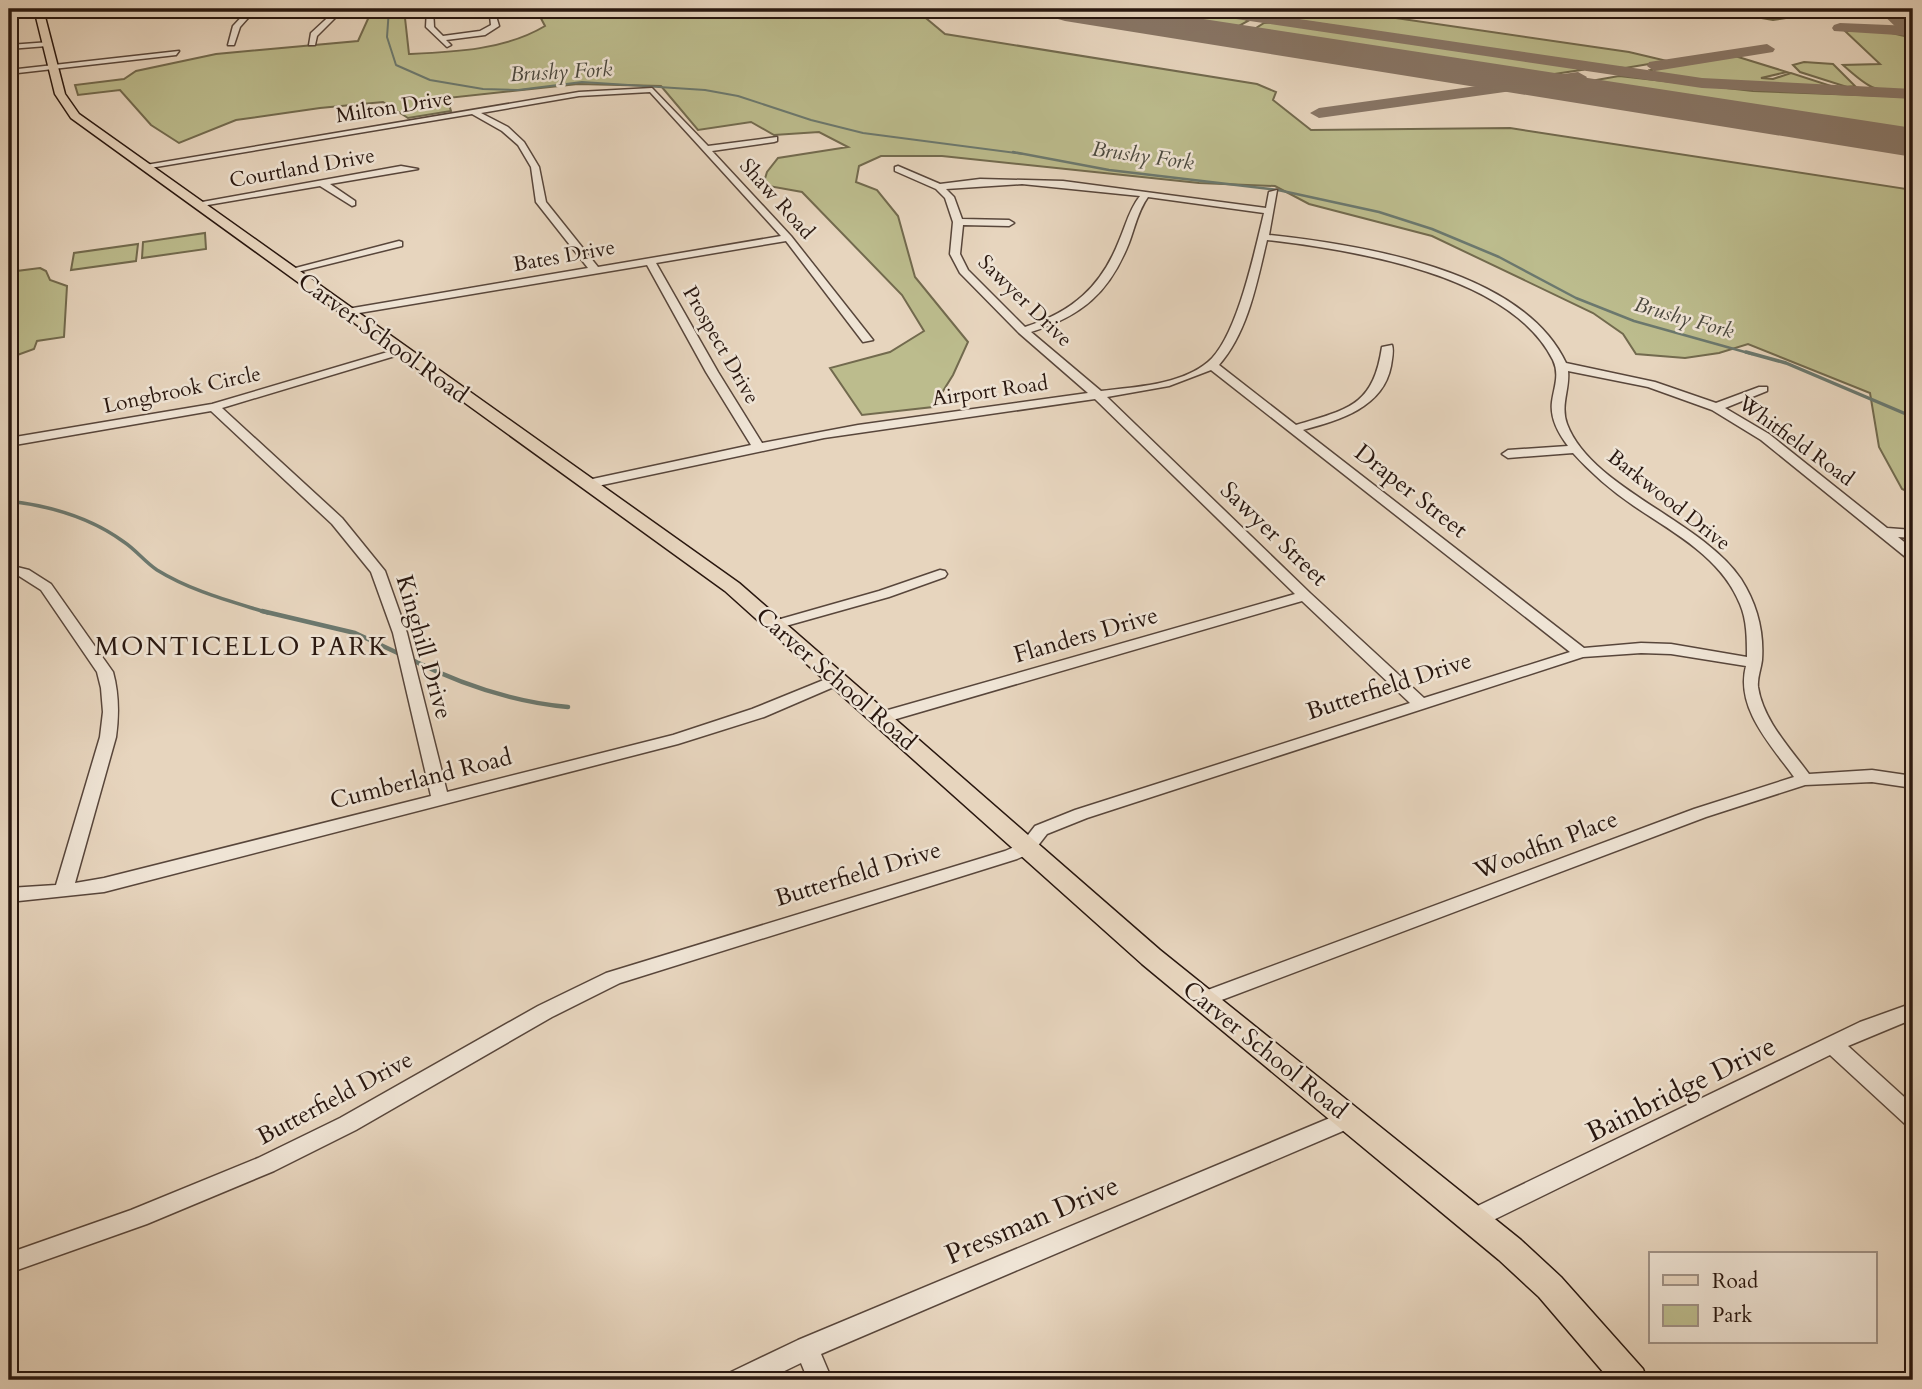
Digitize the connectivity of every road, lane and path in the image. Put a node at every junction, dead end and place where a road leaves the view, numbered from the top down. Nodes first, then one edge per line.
1 (38, 9) edge
2 (215, 9) edge
3 (229, 9) edge
4 (253, 9) edge
5 (341, 9) edge
6 (430, 9) edge
7 (493, 16) dead end
8 (440, 39) junction
9 (231, 43) dead end
10 (312, 43) dead end
11 (47, 44) junction
12 (9, 47) edge
13 (451, 48) dead end
14 (176, 53) dead end
15 (53, 67) junction
16 (9, 72) edge
17 (652, 90) joint
18 (474, 112) junction
19 (774, 139) dead end
20 (705, 149) junction
21 (144, 166) junction
22 (415, 169) dead end
23 (898, 169) dead end
24 (321, 183) junction
25 (939, 187) junction
26 (1274, 192) dead end
27 (1147, 193) junction
28 (352, 203) dead end
29 (196, 204) junction
30 (1269, 211) junction
31 (958, 222) junction
32 (1009, 223) dead end
33 (1264, 237) junction
34 (788, 238) junction
35 (399, 244) dead end
36 (650, 261) junction
37 (595, 270) junction
38 (289, 271) junction
39 (347, 312) junction
40 (1023, 331) junction
41 (867, 340) dead end
42 (1388, 347) dead end
43 (401, 351) junction
44 (1212, 365) junction
45 (1560, 366) junction
46 (1763, 389) dead end
47 (1098, 395) junction
48 (214, 407) junction
49 (1716, 407) junction
50 (1295, 429) junction
51 (9, 442) edge
52 (759, 447) junction
53 (1576, 449) junction
54 (1508, 454) dead end
55 (588, 485) junction
56 (1885, 532) junction
57 (1913, 534) edge
58 (1913, 556) edge
59 (9, 569) edge
60 (940, 574) dead end
61 (1305, 596) junction
62 (775, 625) junction
63 (1581, 653) junction
64 (1754, 663) junction
65 (837, 680) junction
66 (1420, 703) junction
67 (880, 718) junction
68 (1804, 780) junction
69 (1913, 782) edge
70 (440, 799) junction
71 (1027, 848) junction
72 (62, 891) junction
73 (9, 895) edge
74 (1204, 999) junction
75 (1913, 1011) edge
76 (1834, 1046) junction
77 (1349, 1118) junction
78 (1913, 1118) edge
79 (1473, 1219) junction
80 (9, 1263) edge
81 (807, 1348) junction
82 (740, 1380) edge
83 (820, 1380) edge
84 (1631, 1380) edge

1 - 11 main road, Carver School Road
2 - 3 street
4 - 9 street
5 - 10 street
6 - 8 street
7 - 8 street
8 - 13 street
11 - 12 street
11 - 15 main road, Carver School Road
14 - 15 street
15 - 16 street
15 - 21 main road, Carver School Road
17 - 18 street, Milton Drive
17 - 20 street, Shaw Road
18 - 21 street, Milton Drive
18 - 37 street
19 - 20 street
20 - 34 street, Shaw Road
21 - 29 main road, Carver School Road
22 - 24 street, Courtland Drive
23 - 25 street
24 - 28 street
24 - 29 street, Courtland Drive
25 - 27 street
25 - 31 street, Sawyer Drive
26 - 30 street
27 - 30 street
27 - 40 street
29 - 38 main road, Carver School Road
30 - 33 street
31 - 32 street
31 - 40 street, Sawyer Drive
33 - 44 street
33 - 45 street
34 - 36 street, Bates Drive
34 - 41 street, Shaw Road
35 - 38 street
36 - 37 street, Bates Drive
36 - 52 street, Prospect Drive
37 - 39 street, Bates Drive
38 - 39 main road, Carver School Road
39 - 43 main road, Carver School Road
40 - 47 street, Sawyer Drive
42 - 50 street
43 - 48 street, Longbrook Circle
43 - 55 main road, Carver School Road
44 - 47 street, Airport Road
44 - 50 street, Draper Street
45 - 49 street, Whitfield Road
45 - 53 street, Barkwood Drive
46 - 49 street
47 - 52 street, Airport Road
47 - 61 street, Sawyer Street
48 - 51 street, Longbrook Circle
48 - 70 street, Kinghill Drive
49 - 56 street, Whitfield Road
50 - 63 street, Draper Street
52 - 55 street, Airport Road
53 - 54 street
53 - 64 street, Barkwood Drive
55 - 62 main road, Carver School Road
56 - 57 street
56 - 58 street, Whitfield Road
59 - 72 street
60 - 62 street
61 - 66 street, Sawyer Street
61 - 67 street, Flanders Drive
62 - 65 main road, Carver School Road
63 - 64 street, Butterfield Drive
63 - 66 street, Butterfield Drive
64 - 68 street, Barkwood Drive
65 - 67 main road, Carver School Road
65 - 70 street, Cumberland Road
66 - 71 street, Butterfield Drive
67 - 71 main road, Carver School Road
68 - 69 street, Woodfin Place
68 - 74 street, Woodfin Place
70 - 72 street, Cumberland Road
71 - 74 main road, Carver School Road
71 - 80 street, Butterfield Drive
72 - 73 street, Cumberland Road
74 - 77 main road, Carver School Road
75 - 76 street, Bainbridge Drive
76 - 78 street
76 - 79 street, Bainbridge Drive
77 - 79 main road, Carver School Road
77 - 81 street, Pressman Drive
79 - 84 main road, Carver School Road
81 - 82 street, Pressman Drive
81 - 83 street

